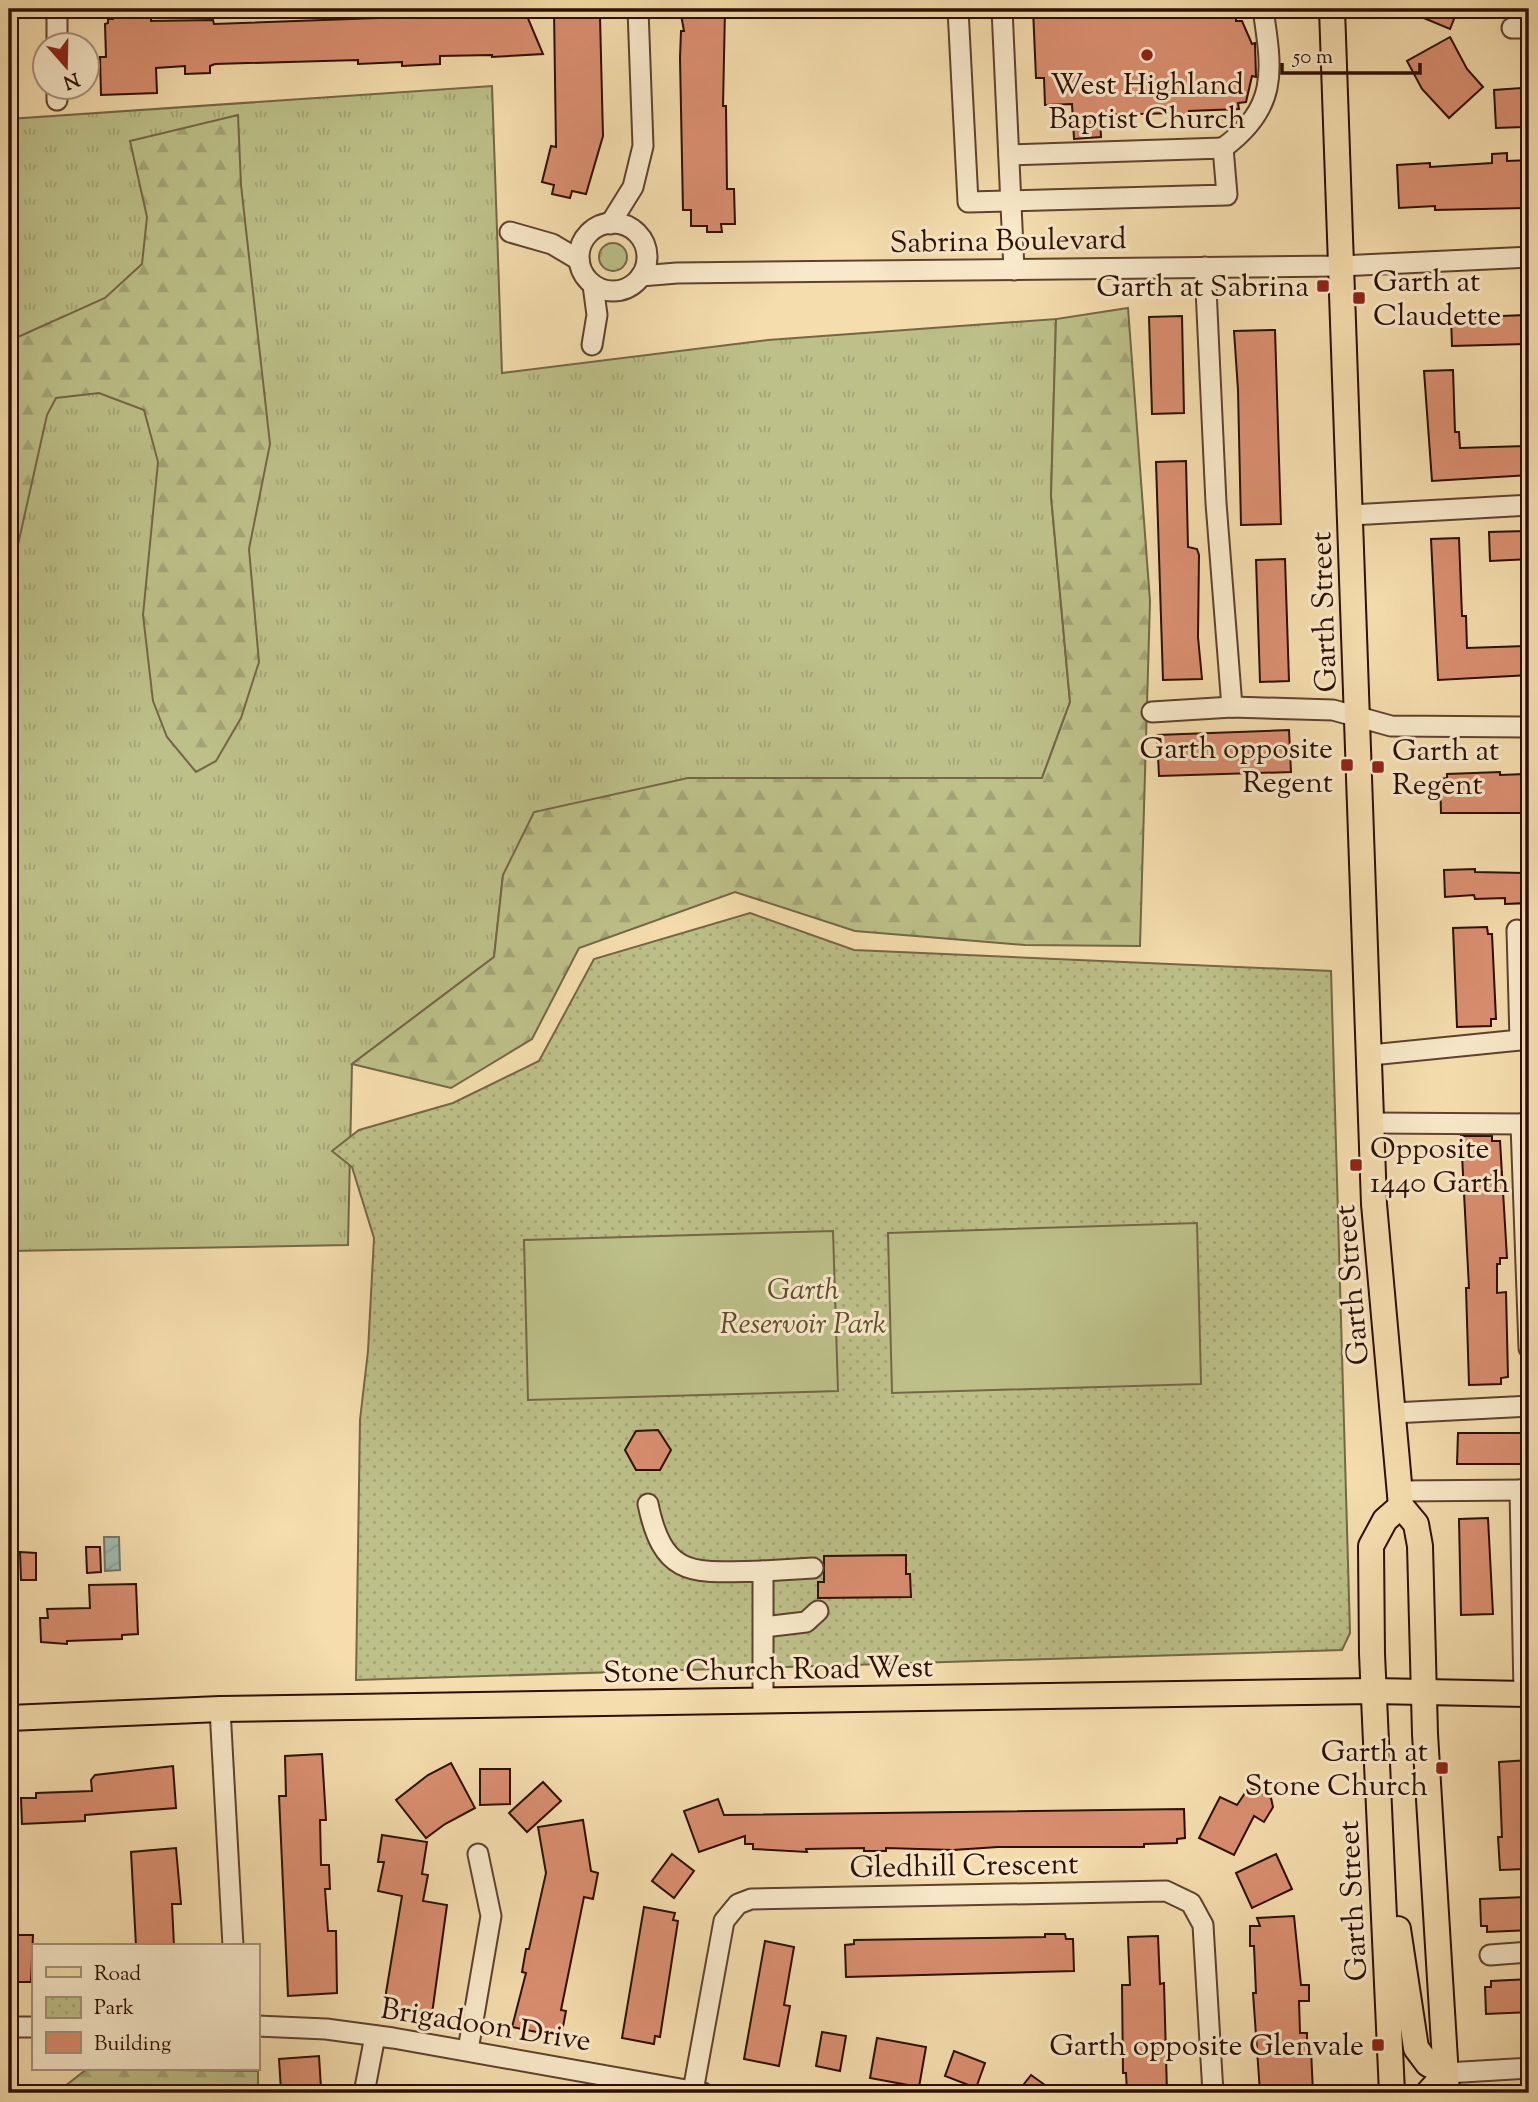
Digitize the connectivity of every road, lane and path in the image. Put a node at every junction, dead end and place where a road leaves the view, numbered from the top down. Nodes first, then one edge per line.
1 (57, 9) edge
2 (638, 9) edge
3 (957, 9) edge
4 (1002, 9) edge
5 (1264, 9) edge
6 (1332, 9) edge
7 (57, 32) edge
8 (1223, 148) junction
9 (1009, 155) junction
10 (633, 187) junction
11 (1011, 201) junction
12 (610, 224) junction
13 (510, 232) dead end
14 (636, 233) junction
15 (585, 239) junction
16 (552, 244) junction
17 (646, 253) junction
18 (1529, 257) edge
19 (579, 260) junction
20 (1340, 266) junction
21 (1205, 267) junction
22 (1014, 270) junction
23 (677, 273) junction
24 (641, 276) junction
25 (593, 285) junction
26 (617, 291) junction
27 (597, 315) junction
28 (592, 345) dead end
29 (1529, 505) edge
30 (1351, 515) junction
31 (1232, 708) junction
32 (1152, 712) dead end
33 (1359, 720) junction
34 (1529, 727) edge
35 (1517, 930) dead end
36 (1371, 1055) junction
37 (1372, 1123) junction
38 (1525, 1124) edge
39 (1529, 1348) edge
40 (1529, 1406) edge
41 (1393, 1413) junction
42 (1525, 1490) edge
43 (1400, 1499) junction
44 (648, 1504) dead end
45 (813, 1568) dead end
46 (763, 1571) junction
47 (818, 1611) dead end
48 (764, 1627) junction
49 (1373, 1691) junction
50 (1425, 1692) junction
51 (1526, 1693) edge
52 (763, 1701) junction
53 (220, 1709) junction
54 (9, 1718) edge
55 (1380, 1834) junction
56 (478, 1854) dead end
57 (233, 1944) edge
58 (1529, 1952) edge
59 (1490, 1955) dead end
60 (259, 2026) edge
61 (9, 2027) edge
62 (32, 2027) edge
63 (375, 2036) junction
64 (468, 2050) junction
65 (1529, 2068) edge
66 (1447, 2083) edge
67 (698, 2092) edge
68 (363, 2093) edge
69 (1213, 2093) edge
70 (1392, 2093) edge
71 (1428, 2093) edge

1 - 7 street
2 - 10 street
3 - 11 street
4 - 9 street
5 - 8 street
6 - 20 main road, Garth Street
8 - 9 street
8 - 11 street
9 - 11 street
10 - 12 street
10 - 14 street
11 - 22 street
12 - 14 street
12 - 15 street
13 - 16 street
14 - 17 street
15 - 16 street
15 - 19 street
16 - 19 street
17 - 23 street
17 - 24 street
18 - 20 street, Sabrina Boulevard
19 - 25 street
20 - 21 street, Sabrina Boulevard
20 - 30 main road, Garth Street
21 - 22 street, Sabrina Boulevard
21 - 31 street
22 - 23 street, Sabrina Boulevard
23 - 24 street, Sabrina Boulevard
24 - 26 street
25 - 26 street
25 - 27 street
26 - 27 street
27 - 28 street
29 - 30 street
30 - 33 main road, Garth Street
31 - 32 street
31 - 33 street
33 - 34 street
33 - 36 main road, Garth Street
35 - 36 street
36 - 37 main road, Garth Street
37 - 38 street
37 - 41 main road, Garth Street
38 - 39 street
40 - 41 street
41 - 43 main road, Garth Street
42 - 43 street
42 - 51 street
43 - 49 main road, Garth Street
43 - 50 main road, Garth Street
44 - 46 street
45 - 46 street
46 - 48 street
47 - 48 street
48 - 52 street
49 - 50 main road, Stone Church Road West
49 - 52 main road, Stone Church Road West
49 - 55 main road, Garth Street
50 - 51 main road, Stone Church Road West
50 - 66 main road, Garth Street
52 - 53 main road, Stone Church Road West
53 - 54 main road, Stone Church Road West
53 - 57 street
55 - 66 main road
55 - 70 main road, Garth Street
56 - 64 street
58 - 59 street
60 - 63 street, Brigadoon Drive
61 - 62 street
63 - 64 street, Brigadoon Drive
63 - 68 street
64 - 67 street, Brigadoon Drive
65 - 66 street
66 - 71 main road
67 - 69 street, Gledhill Crescent

